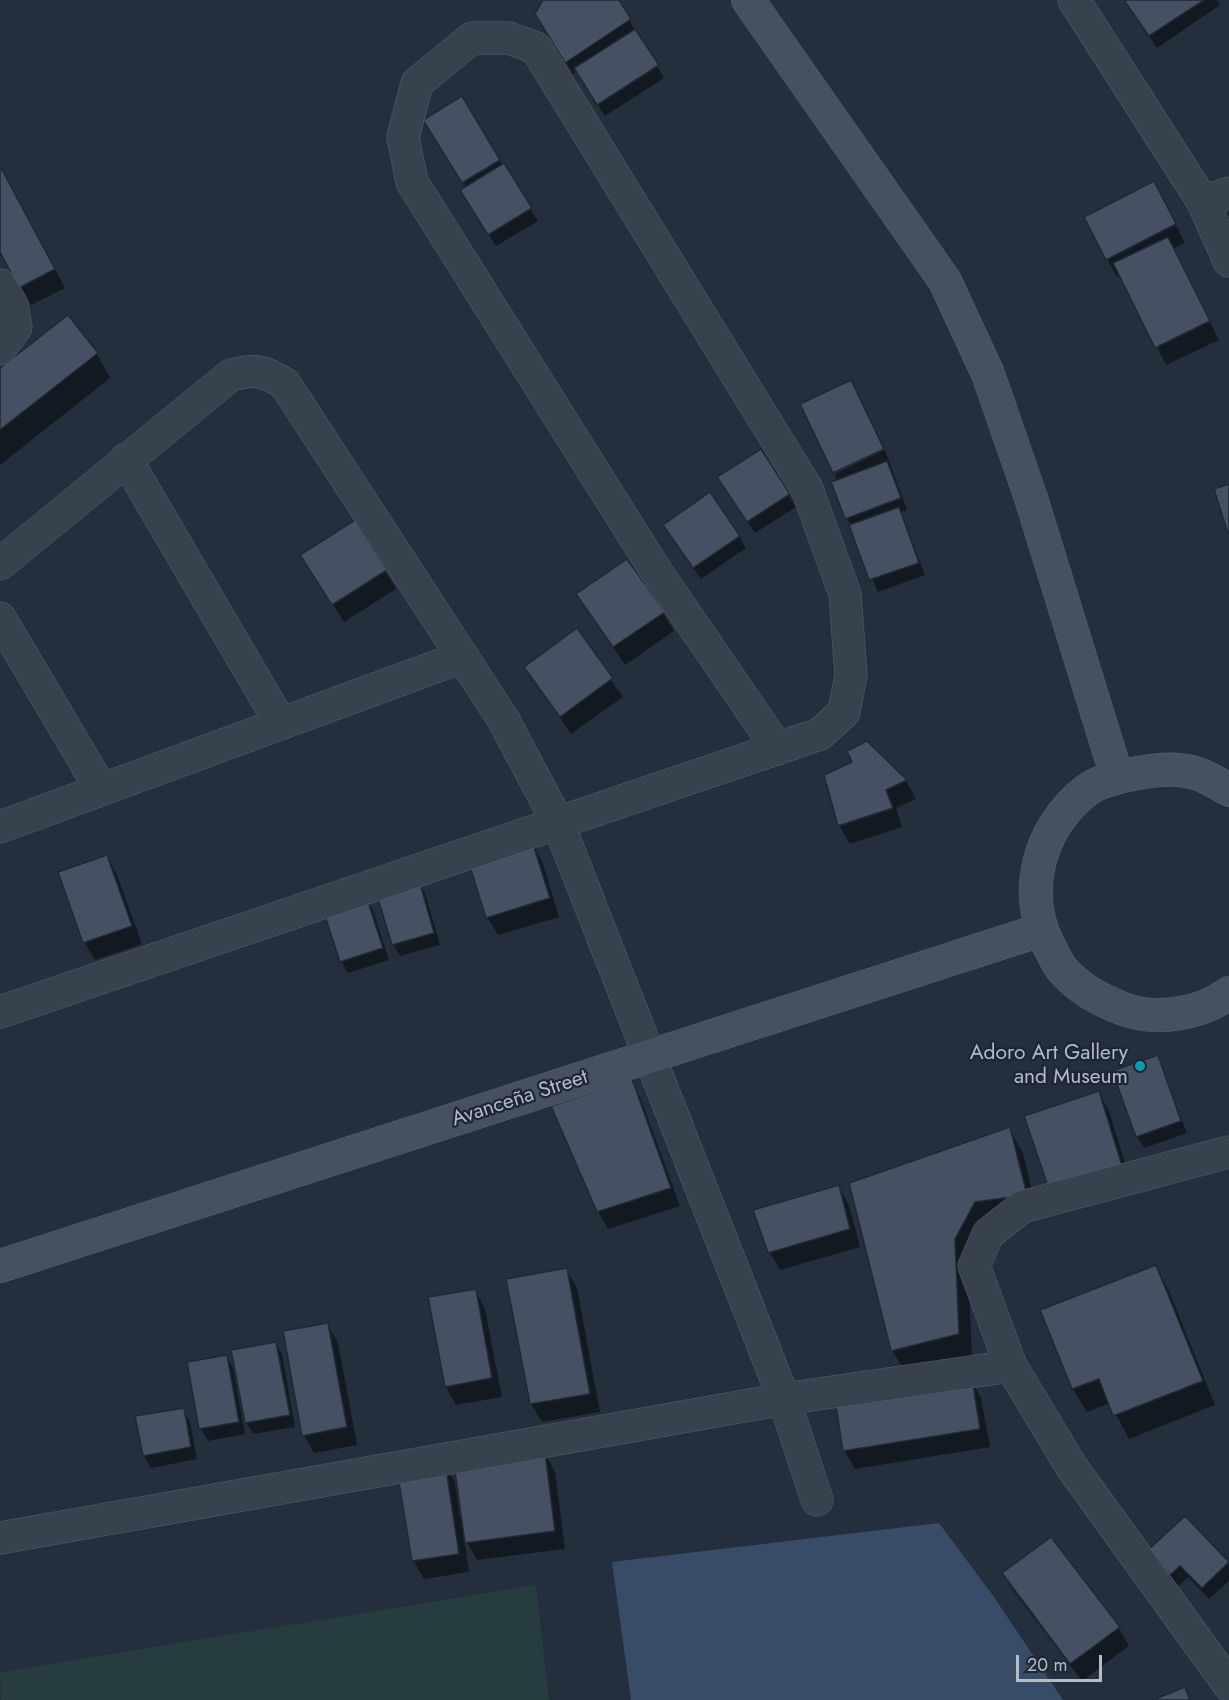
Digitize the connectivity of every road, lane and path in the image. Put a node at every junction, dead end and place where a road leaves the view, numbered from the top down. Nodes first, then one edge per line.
1 (748, 0) edge
2 (1074, 0) edge
3 (1216, 197) edge
4 (1229, 261) edge
5 (0, 285) edge
6 (0, 349) edge
7 (126, 459) junction
8 (0, 564) edge
9 (0, 618) edge
10 (462, 657) junction
11 (281, 724) junction
12 (778, 749) junction
13 (1117, 777) junction
14 (101, 789) junction
15 (1229, 790) edge
16 (558, 823) junction
17 (0, 827) edge
18 (1041, 930) junction
19 (1229, 993) edge
20 (0, 1012) edge
21 (649, 1057) junction
22 (1229, 1152) edge
23 (0, 1266) edge
24 (1011, 1366) junction
25 (784, 1399) junction
26 (817, 1500) dead end
27 (0, 1538) edge
28 (1229, 1685) edge

1 - 13 street
2 - 3 street
3 - 4 street
5 - 6 street
7 - 8 street
7 - 10 street
7 - 11 street
9 - 14 street
10 - 11 street
10 - 16 street
11 - 14 street
12 - 12 street
12 - 16 street
13 - 15 street
13 - 18 street
14 - 17 street
16 - 20 street
16 - 21 street
18 - 19 street
18 - 21 street, Avanceña Street
21 - 23 street, Avanceña Street
21 - 25 street
22 - 24 street
24 - 25 street
24 - 28 street
25 - 26 street
25 - 27 street

